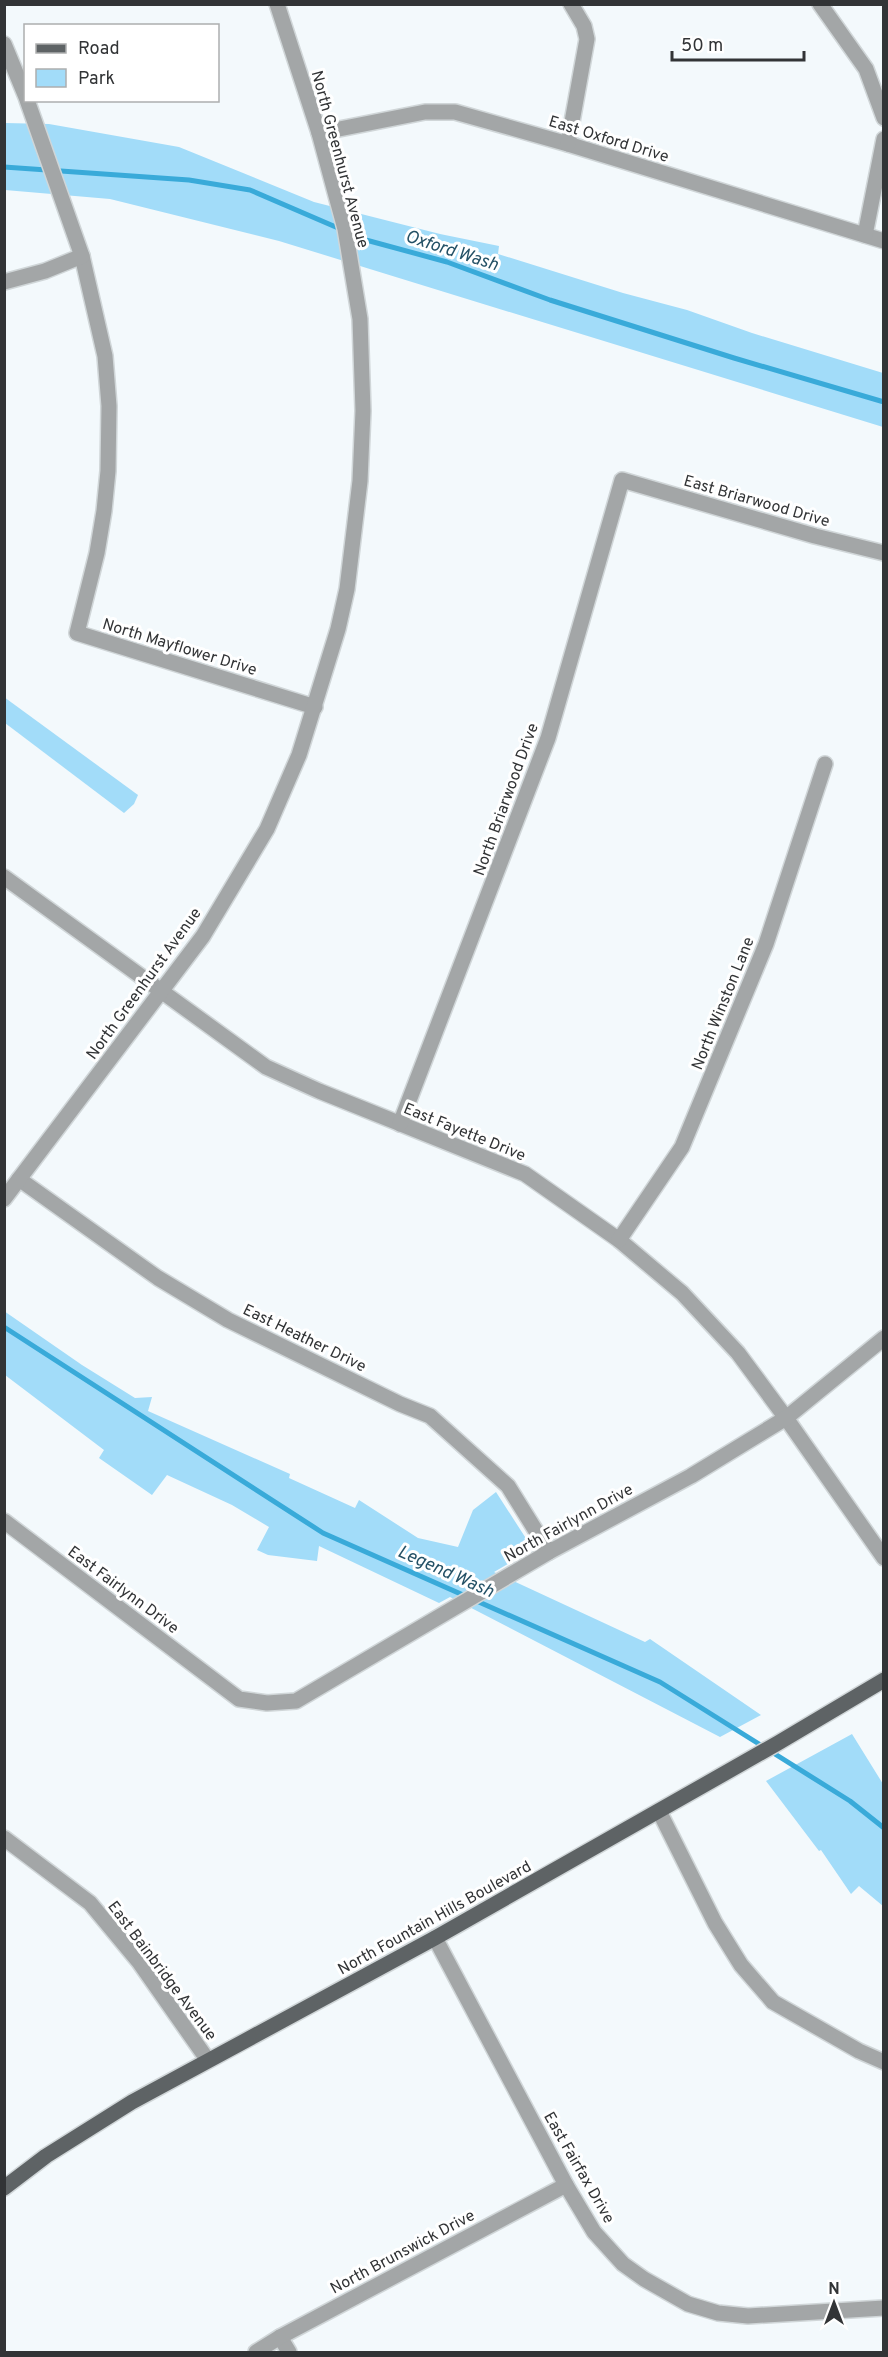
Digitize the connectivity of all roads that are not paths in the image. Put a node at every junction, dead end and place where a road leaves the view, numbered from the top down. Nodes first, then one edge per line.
1 (277, 4) edge
2 (571, 4) edge
3 (820, 4) edge
4 (4, 44) edge
5 (24, 94) edge
6 (27, 102) edge
7 (884, 118) edge
8 (319, 133) junction
9 (884, 139) edge
10 (568, 144) junction
11 (865, 235) junction
12 (884, 241) edge
13 (82, 256) junction
14 (4, 282) edge
15 (622, 480) joint
16 (884, 553) edge
17 (315, 707) junction
18 (825, 764) dead end
19 (4, 877) edge
20 (161, 992) junction
21 (400, 1124) junction
22 (19, 1179) junction
23 (4, 1199) edge
24 (619, 1240) junction
25 (884, 1338) edge
26 (786, 1418) junction
27 (4, 1521) edge
28 (549, 1552) junction
29 (884, 1558) edge
30 (884, 1680) edge
31 (221, 1686) joint
32 (659, 1811) junction
33 (4, 1838) edge
34 (435, 1938) junction
35 (207, 2059) junction
36 (884, 2062) edge
37 (566, 2184) junction
38 (4, 2188) edge
39 (884, 2308) edge
40 (280, 2337) junction
41 (256, 2352) edge
42 (289, 2352) edge

1 - 8 street, North Greenhurst Avenue
2 - 10 street
3 - 7 street
4 - 5 street, North Mayflower Drive
6 - 13 street, North Mayflower Drive
8 - 10 street, East Oxford Drive
8 - 17 street, North Greenhurst Avenue
9 - 11 street
10 - 11 street, East Oxford Drive
11 - 12 street, East Oxford Drive
13 - 14 street
13 - 17 street, North Mayflower Drive
15 - 16 street, East Briarwood Drive
15 - 21 street, North Briarwood Drive
17 - 20 street, North Greenhurst Avenue
18 - 24 street, North Winston Lane
19 - 20 street, East Fayette Drive
20 - 21 street, East Fayette Drive
20 - 22 street, North Greenhurst Avenue
21 - 24 street, East Fayette Drive
22 - 23 street, North Greenhurst Avenue
22 - 28 street, East Heather Drive
24 - 26 street, East Fayette Drive
25 - 26 street, North Fairlynn Drive
26 - 28 street, North Fairlynn Drive
26 - 29 street, East Fayette Drive
27 - 31 street, East Fairlynn Drive
28 - 31 street, North Fairlynn Drive
30 - 32 main road, North Fountain Hills Boulevard
32 - 34 main road, North Fountain Hills Boulevard
32 - 36 street
33 - 35 street, East Bainbridge Avenue
34 - 35 main road, North Fountain Hills Boulevard
34 - 37 street, East Fairfax Drive
35 - 38 main road, North Fountain Hills Boulevard
37 - 39 street, East Fairfax Drive
37 - 40 street, North Brunswick Drive
40 - 41 street, North Brunswick Drive
40 - 42 street

